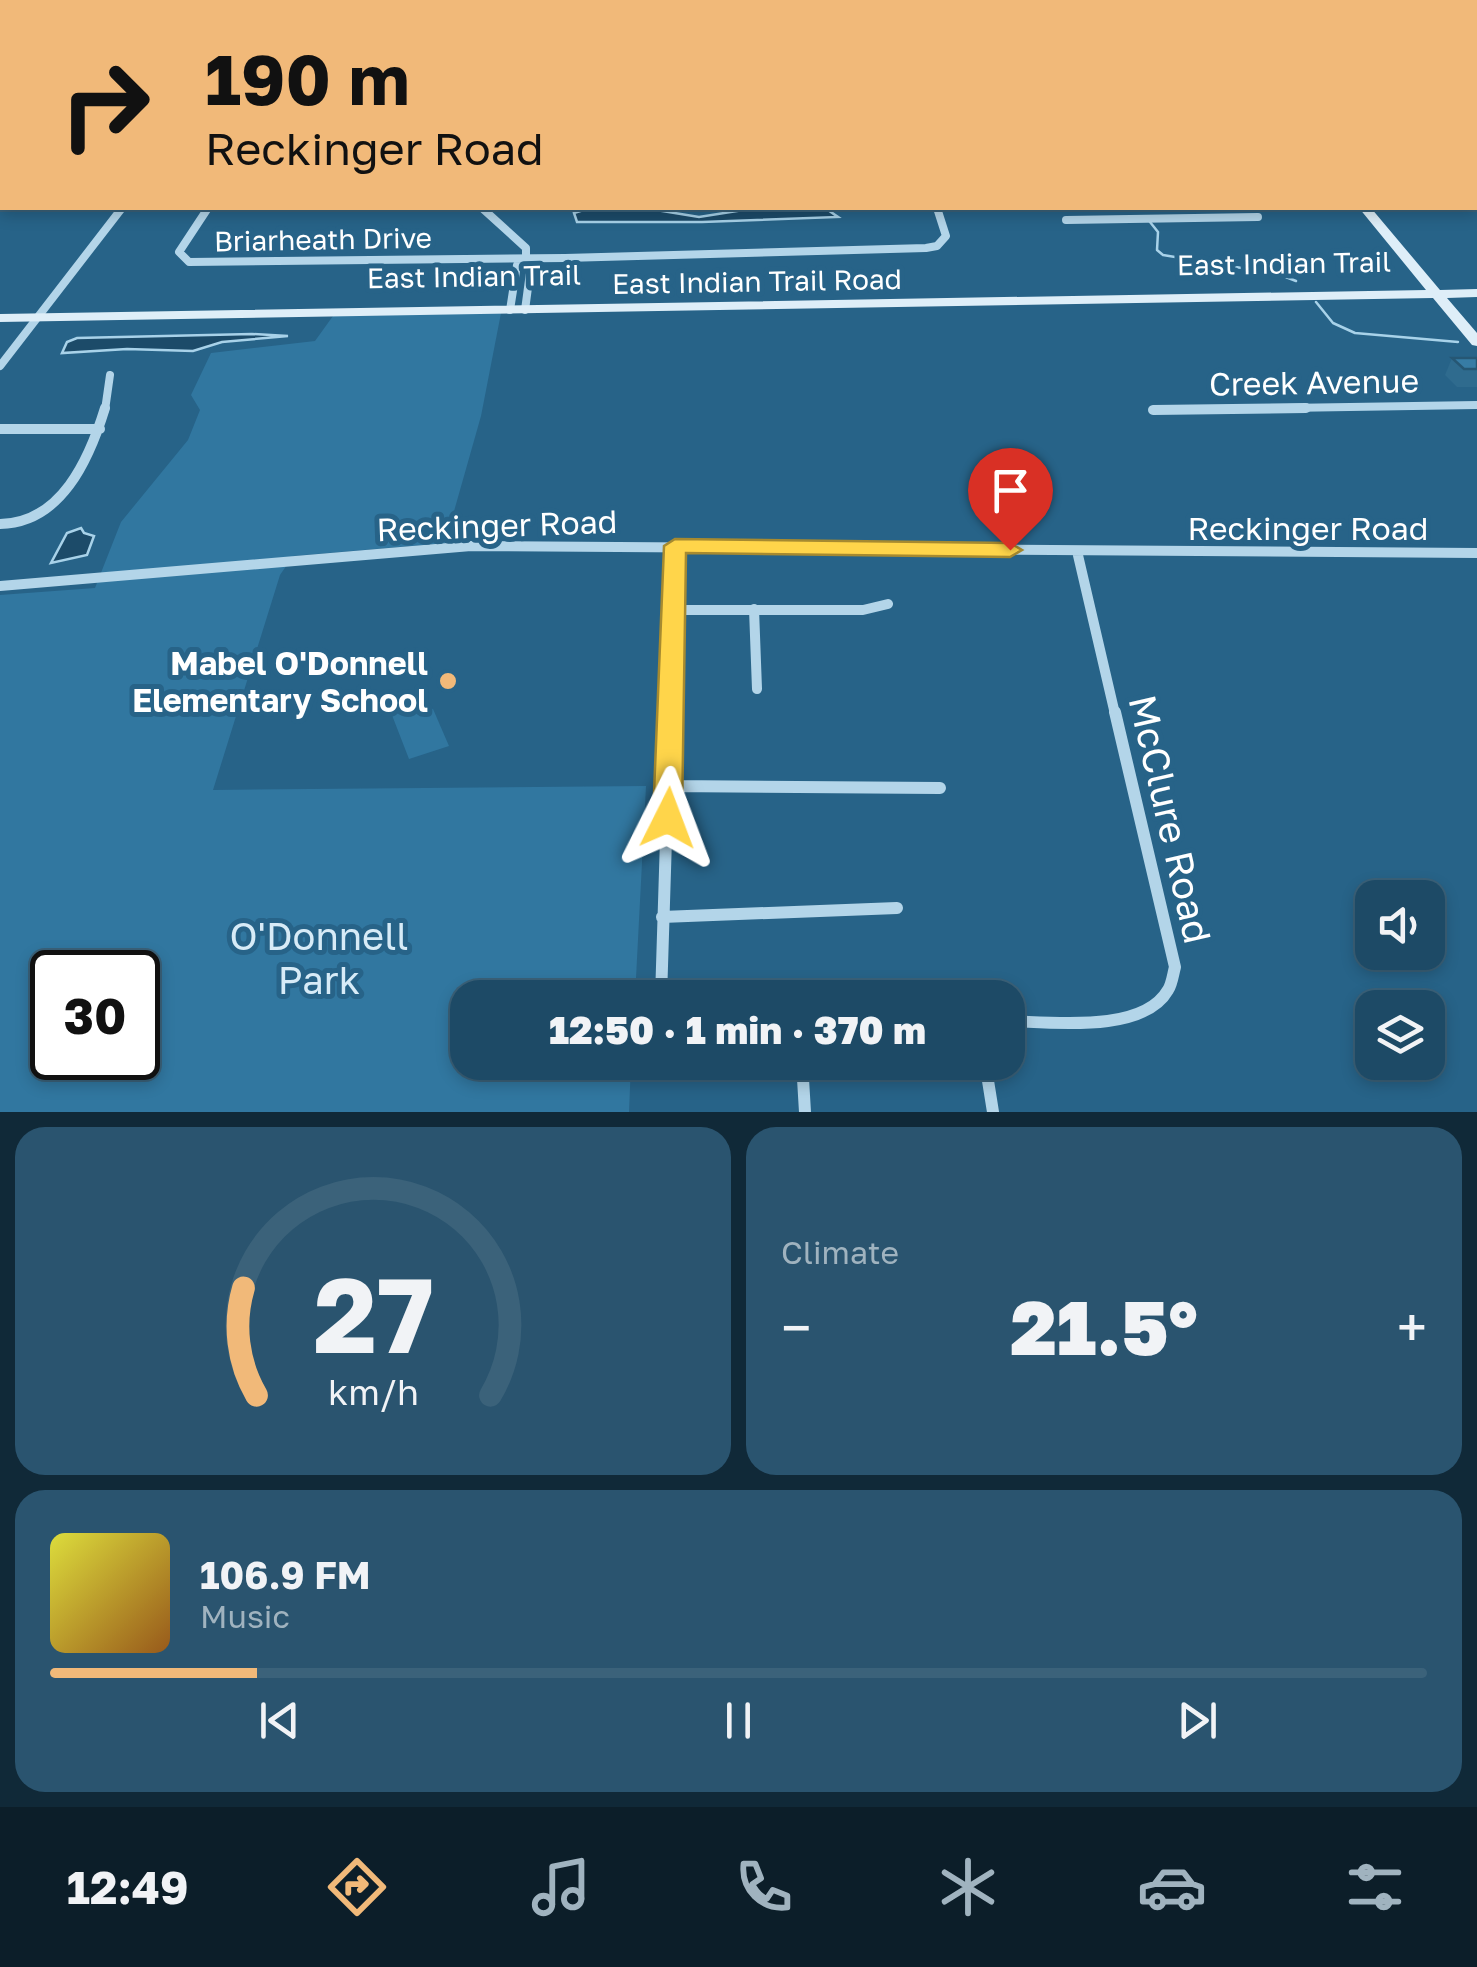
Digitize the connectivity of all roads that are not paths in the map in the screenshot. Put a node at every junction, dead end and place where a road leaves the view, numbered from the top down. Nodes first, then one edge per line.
1 (120, 210) edge
2 (207, 210) edge
3 (484, 210) edge
4 (938, 210) edge
5 (1252, 210) edge
6 (1367, 210) edge
7 (1066, 220) dead end
8 (526, 258) junction
9 (1477, 284) edge
10 (1433, 289) junction
11 (1477, 293) edge
12 (518, 305) junction
13 (0, 309) edge
14 (41, 313) junction
15 (0, 318) edge
16 (1477, 342) edge
17 (0, 366) edge
18 (110, 375) dead end
19 (1477, 404) edge
20 (1153, 410) dead end
21 (0, 428) edge
22 (100, 428) junction
23 (0, 524) edge
24 (675, 546) junction
25 (1077, 552) junction
26 (1477, 553) edge
27 (0, 586) edge
28 (888, 604) dead end
29 (674, 610) junction
30 (754, 610) junction
31 (757, 689) dead end
32 (670, 786) junction
33 (940, 788) dead end
34 (897, 908) dead end
35 (662, 916) junction
36 (661, 980) edge
37 (1025, 1021) edge
38 (803, 1080) edge
39 (988, 1080) edge
40 (805, 1112) edge
41 (993, 1112) edge

1 - 14 street
2 - 8 street, Briarheath Drive
3 - 8 street
4 - 8 street
5 - 7 street
6 - 10 main road
8 - 12 street
8 - 12 street
9 - 10 main road, East Indian Trail Road
10 - 11 main road, East Indian Trail Road
10 - 12 main road, East Indian Trail Road
10 - 16 main road
12 - 14 main road, East Indian Trail Road
13 - 14 main road
14 - 15 main road
14 - 17 street
18 - 22 street
19 - 20 street, Creek Avenue
21 - 22 street
22 - 23 street
24 - 25 street, Reckinger Road
24 - 27 street, Reckinger Road
24 - 29 street
25 - 26 street, Reckinger Road
25 - 37 street, McClure Road
28 - 30 street
29 - 30 street
29 - 32 street
30 - 31 street
32 - 33 street
32 - 35 street
34 - 35 street
35 - 36 street
38 - 40 street
39 - 41 street

